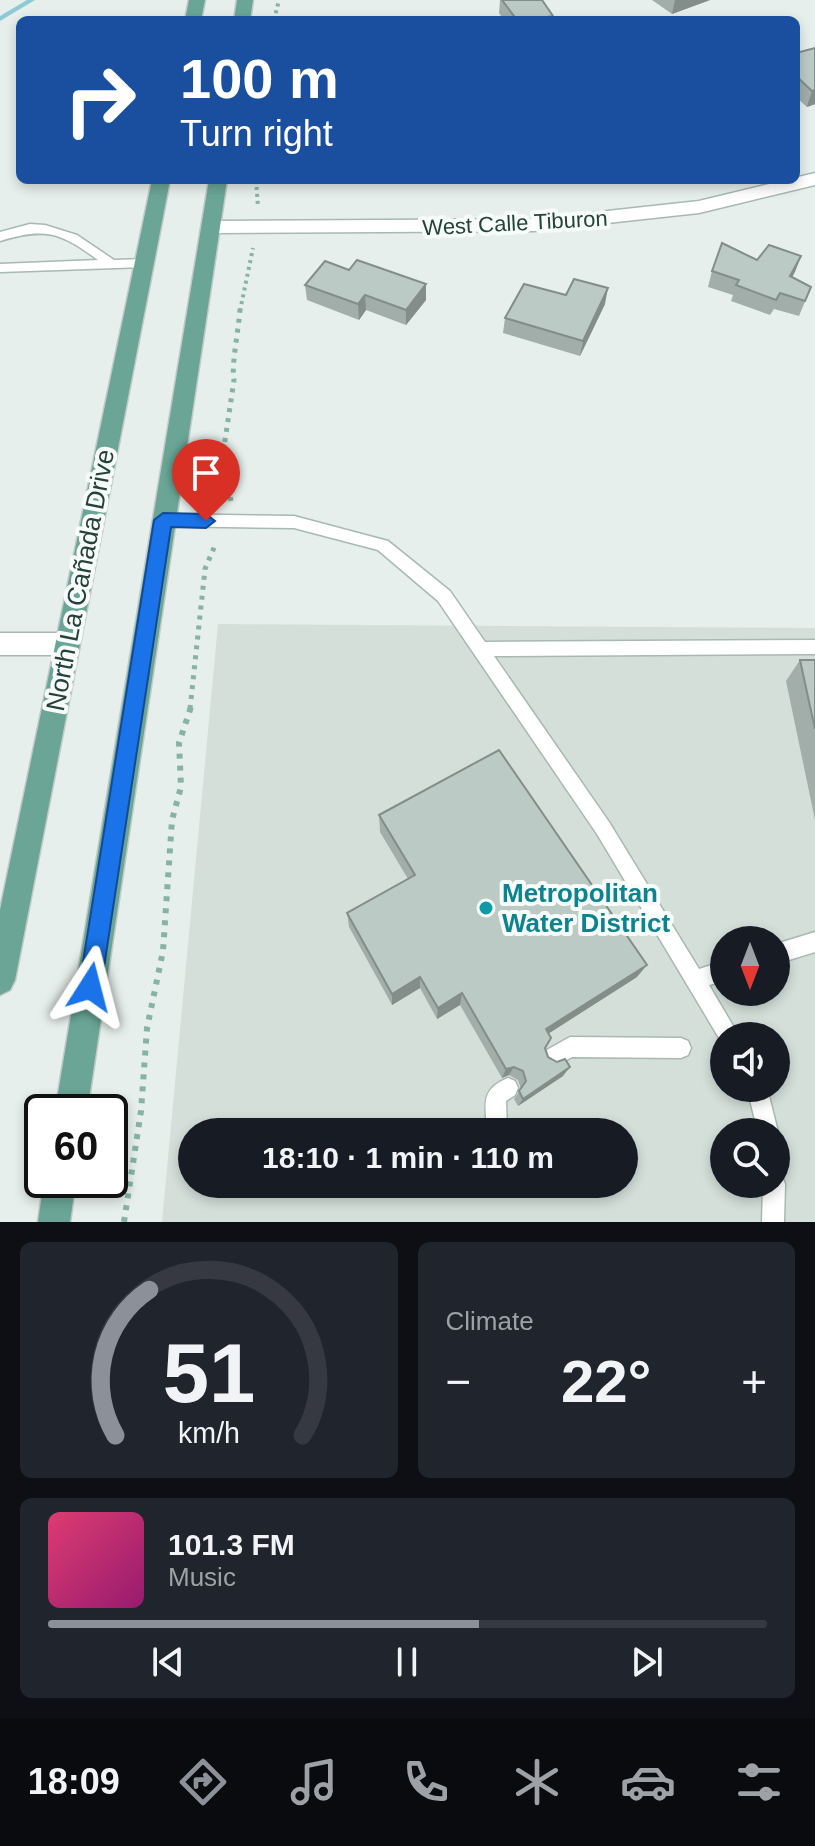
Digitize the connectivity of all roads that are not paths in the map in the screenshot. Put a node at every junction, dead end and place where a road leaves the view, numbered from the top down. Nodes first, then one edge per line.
1 (160, 184) edge
2 (217, 184) edge
3 (794, 184) edge
4 (211, 227) junction
5 (0, 237) edge
6 (145, 263) junction
7 (111, 264) junction
8 (0, 268) edge
9 (163, 520) junction
10 (0, 644) edge
11 (67, 644) junction
12 (815, 647) edge
13 (480, 649) junction
14 (815, 942) edge
15 (790, 950) edge
16 (710, 975) edge
17 (0, 980) edge
18 (695, 980) junction
19 (720, 1022) edge
20 (681, 1048) dead end
21 (552, 1058) edge
22 (508, 1088) edge
23 (74, 1094) edge
24 (497, 1118) edge
25 (57, 1198) edge
26 (774, 1198) edge
27 (54, 1222) edge
28 (773, 1222) edge

1 - 6 main road, North La Cañada Drive
2 - 4 main road
3 - 4 street, West Calle Tiburon
4 - 9 main road
5 - 7 lane
6 - 7 lane
6 - 11 main road, North La Cañada Drive
7 - 8 lane
9 - 13 lane
9 - 23 main road
10 - 11 street
11 - 17 main road, North La Cañada Drive
12 - 13 lane
13 - 18 lane
14 - 15 lane
16 - 18 lane
18 - 19 lane
20 - 21 lane
22 - 24 lane
25 - 27 main road
26 - 28 lane

